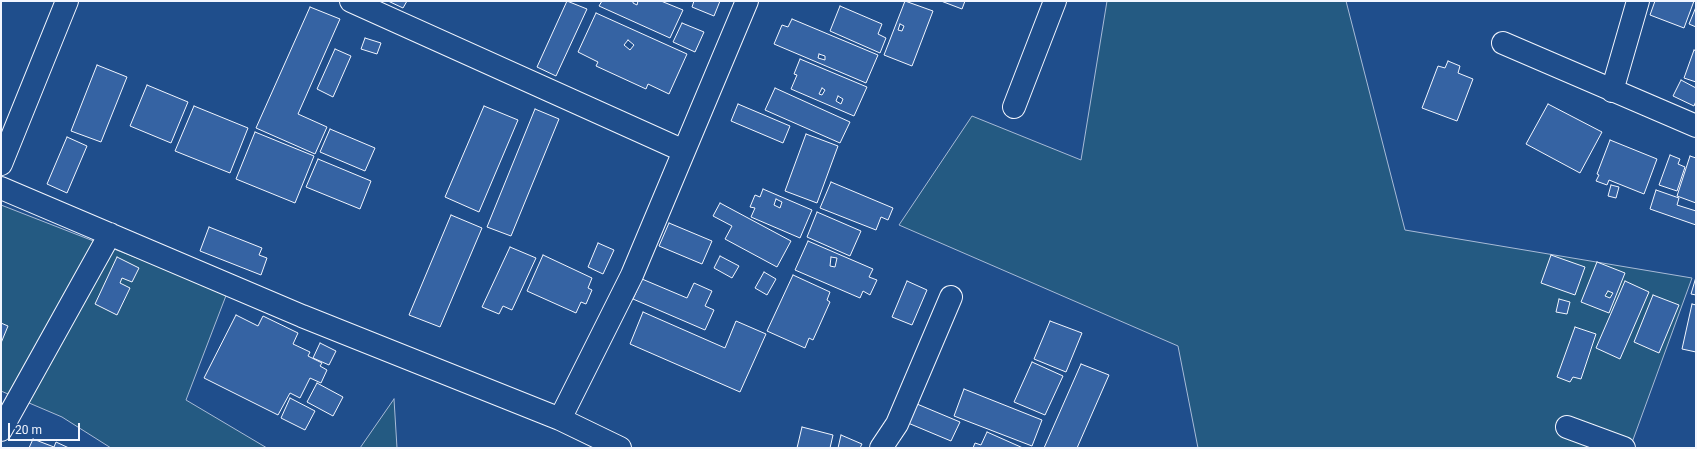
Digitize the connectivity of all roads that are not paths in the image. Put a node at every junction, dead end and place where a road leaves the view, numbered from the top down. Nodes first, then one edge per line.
1 (67, 1) edge
2 (351, 1) edge
3 (747, 1) edge
4 (1055, 1) edge
5 (1638, 1) edge
6 (1503, 43) dead end
7 (1612, 91) junction
8 (1014, 107) dead end
9 (1696, 126) edge
10 (684, 152) junction
11 (1, 164) edge
12 (1, 188) edge
13 (110, 234) junction
14 (951, 297) dead end
15 (560, 419) junction
16 (1567, 427) dead end
17 (1, 430) edge
18 (620, 448) edge
19 (881, 448) edge
20 (1624, 448) edge

1 - 11 street
2 - 10 street
3 - 10 street
4 - 8 street
5 - 7 street
6 - 7 street
7 - 9 street
10 - 15 street
12 - 13 street
13 - 15 street
13 - 17 street
14 - 19 street
15 - 18 street
16 - 20 street

